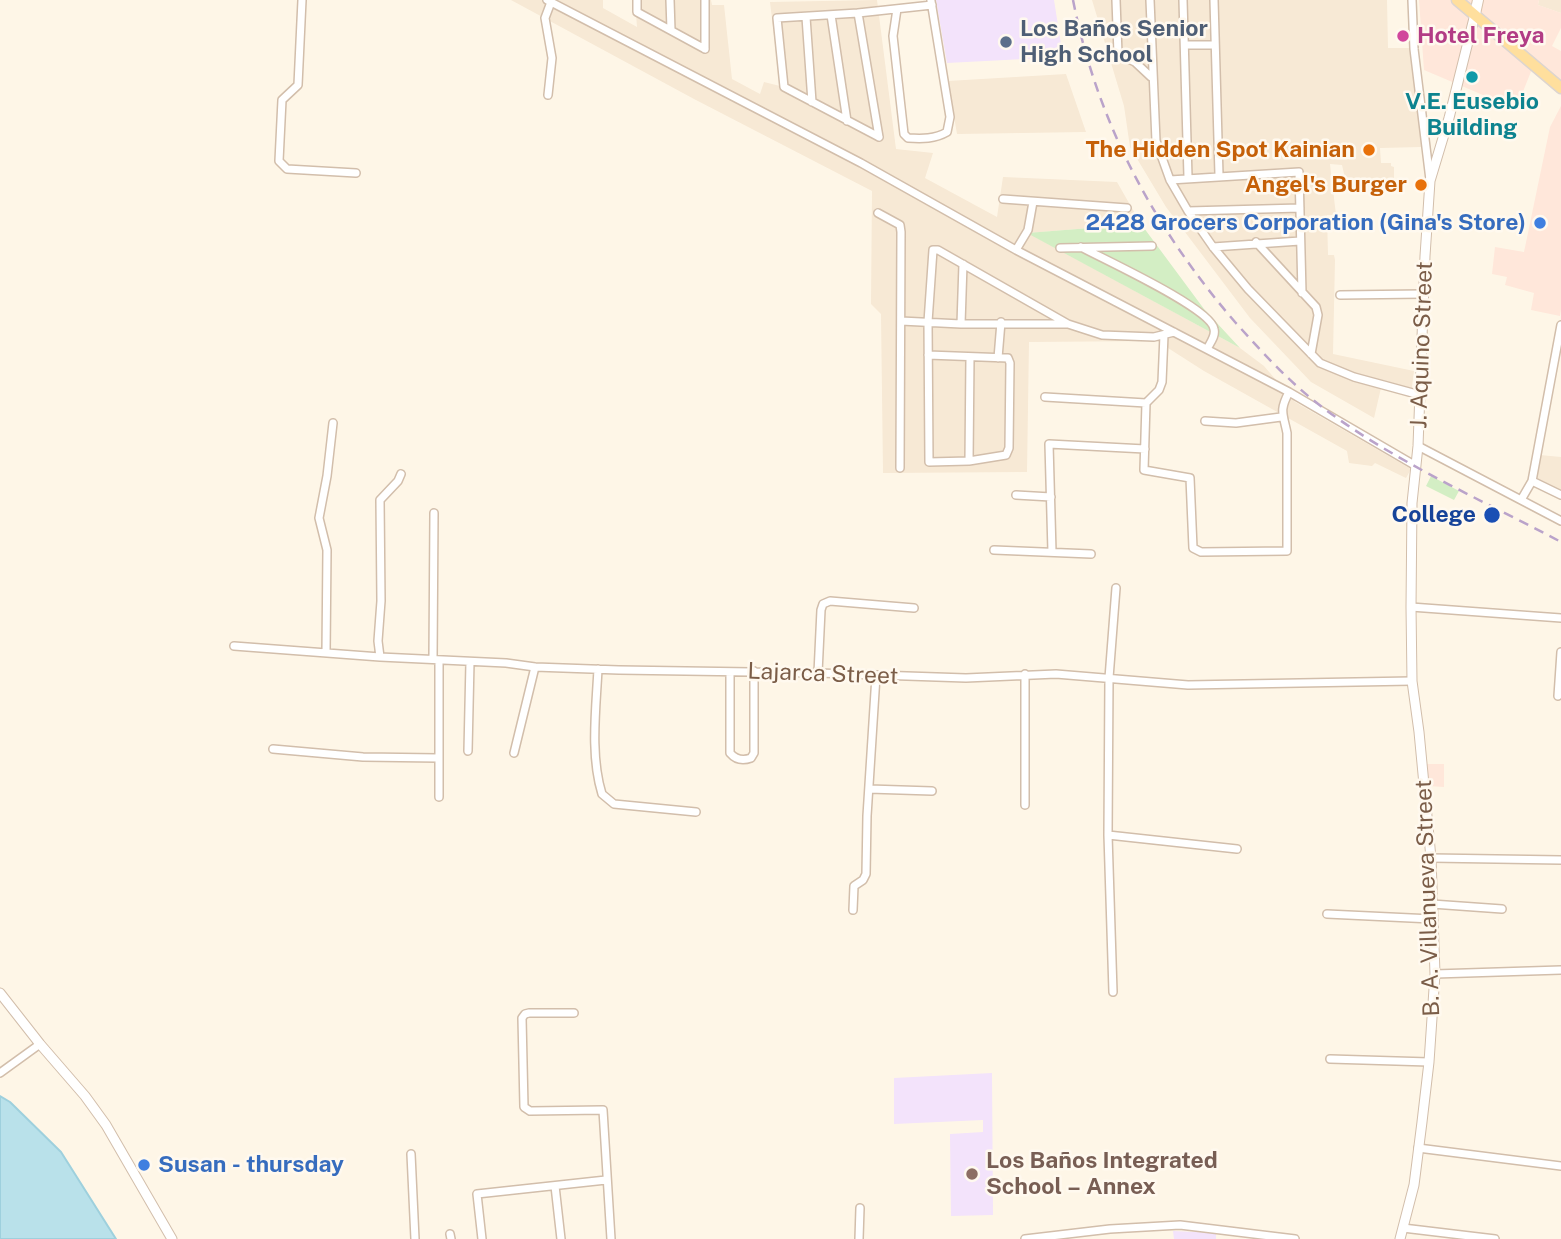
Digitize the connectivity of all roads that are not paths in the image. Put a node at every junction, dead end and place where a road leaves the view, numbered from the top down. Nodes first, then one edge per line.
1 (302, 0) edge
2 (637, 0) edge
3 (670, 0) edge
4 (705, 0) edge
5 (1116, 0) edge
6 (1150, 0) edge
7 (1183, 0) edge
8 (1214, 0) edge
9 (1412, 0) edge
10 (1457, 0) edge
11 (1478, 0) edge
12 (549, 1) edge
13 (931, 2) edge
14 (897, 9) junction
15 (858, 13) junction
16 (1475, 14) junction
17 (831, 15) junction
18 (806, 17) junction
19 (671, 30) junction
20 (1185, 45) junction
21 (1215, 45) junction
22 (1152, 77) junction
23 (1561, 88) edge
24 (548, 95) dead end
25 (812, 102) junction
26 (847, 121) junction
27 (356, 173) dead end
28 (1219, 175) junction
29 (1188, 177) junction
30 (1170, 180) junction
31 (1430, 181) junction
32 (1003, 199) dead end
33 (1033, 202) junction
34 (1127, 208) dead end
35 (1300, 208) junction
36 (1188, 211) junction
37 (878, 213) dead end
38 (1300, 241) junction
39 (1256, 242) junction
40 (1152, 246) dead end
41 (1081, 247) junction
42 (1213, 247) junction
43 (1060, 248) dead end
44 (1016, 250) junction
45 (963, 264) junction
46 (1302, 293) junction
47 (1423, 294) junction
48 (1340, 295) dead end
49 (901, 321) junction
50 (928, 322) junction
51 (1001, 322) junction
52 (961, 324) junction
53 (1068, 324) junction
54 (1561, 325) edge
55 (1174, 332) junction
56 (1164, 335) junction
57 (1207, 349) junction
58 (1311, 354) junction
59 (928, 355) junction
60 (970, 357) junction
61 (998, 358) junction
62 (1289, 392) junction
63 (1420, 395) junction
64 (1045, 397) dead end
65 (1146, 403) junction
66 (1281, 417) junction
67 (1205, 421) dead end
68 (332, 423) dead end
69 (1418, 446) junction
70 (1145, 449) junction
71 (969, 461) junction
72 (1416, 466) junction
73 (900, 468) dead end
74 (401, 474) dead end
75 (1532, 481) junction
76 (1016, 495) dead end
77 (1561, 495) edge
78 (1051, 497) junction
79 (1521, 500) junction
80 (434, 513) dead end
81 (1561, 521) edge
82 (993, 550) dead end
83 (1052, 552) junction
84 (1091, 554) dead end
85 (1116, 587) dead end
86 (1411, 607) junction
87 (914, 608) dead end
88 (1561, 618) edge
89 (234, 646) dead end
90 (1561, 652) edge
91 (326, 653) junction
92 (380, 657) junction
93 (436, 659) junction
94 (470, 662) junction
95 (535, 667) junction
96 (598, 669) junction
97 (730, 671) junction
98 (754, 671) junction
99 (818, 673) junction
100 (1025, 674) junction
101 (876, 676) junction
102 (1110, 678) junction
103 (1412, 681) junction
104 (1558, 696) dead end
105 (273, 750) dead end
106 (468, 751) dead end
107 (514, 753) dead end
108 (438, 758) junction
109 (869, 789) junction
110 (932, 791) dead end
111 (439, 797) dead end
112 (1025, 805) dead end
113 (696, 812) dead end
114 (1108, 835) junction
115 (1237, 849) dead end
116 (1431, 858) junction
117 (1561, 860) edge
118 (1432, 904) junction
119 (1502, 909) dead end
120 (853, 911) dead end
121 (1327, 914) dead end
122 (1433, 919) junction
123 (1561, 970) edge
124 (1435, 974) junction
125 (1112, 992) dead end
126 (0, 993) edge
127 (574, 1013) dead end
128 (40, 1044) junction
129 (1330, 1059) dead end
130 (1430, 1062) junction
131 (0, 1073) edge
132 (1418, 1148) junction
133 (411, 1154) dead end
134 (1561, 1166) edge
135 (606, 1180) junction
136 (555, 1186) junction
137 (860, 1208) dead end
138 (1403, 1228) junction
139 (172, 1239) edge
140 (415, 1239) edge
141 (482, 1239) edge
142 (561, 1239) edge
143 (611, 1239) edge
144 (859, 1239) edge
145 (1026, 1239) edge
146 (1295, 1239) edge
147 (1400, 1239) edge
148 (1495, 1239) edge

1 - 27 street
2 - 19 street
3 - 19 street
4 - 19 street
5 - 22 street
6 - 22 street
7 - 20 street
8 - 21 street
9 - 31 street
10 - 16 main road
11 - 16 main road
12 - 24 street
12 - 44 street
13 - 14 street
13 - 14 street
14 - 15 street
15 - 17 street
15 - 26 street
16 - 23 main road
16 - 31 street, J. Aquino Street
17 - 18 street
17 - 26 street
18 - 25 street
18 - 25 street
20 - 21 street
20 - 29 street
21 - 28 street
22 - 30 street
25 - 26 street
28 - 29 street
28 - 35 street
29 - 30 street
30 - 36 street
31 - 47 street, J. Aquino Street
32 - 33 street
33 - 34 street
33 - 44 street
35 - 36 street
35 - 38 street
36 - 42 street
37 - 49 street
38 - 39 street
38 - 46 street
39 - 42 street
39 - 46 street
40 - 41 street
41 - 43 street
41 - 57 street
42 - 58 street
44 - 55 street
45 - 50 street
45 - 52 street
45 - 53 street
46 - 58 street
47 - 48 street
47 - 63 street, J. Aquino Street
49 - 50 street
49 - 73 street
50 - 52 street
50 - 59 street
51 - 52 street
51 - 53 street
51 - 61 street
53 - 56 street
54 - 75 street
55 - 56 street
55 - 57 street
56 - 65 street
57 - 62 street
58 - 63 street
59 - 60 street
59 - 71 street
60 - 61 street
60 - 71 street
61 - 71 street
62 - 66 street
62 - 72 street
63 - 69 street, J. Aquino Street
64 - 65 street
65 - 70 street
66 - 67 street
66 - 70 street
68 - 91 street
69 - 72 street, J. Aquino Street
69 - 79 street
70 - 78 street
72 - 86 street, J. Aquino Street
74 - 92 street
75 - 77 street
75 - 79 street
76 - 78 street
78 - 83 street
79 - 81 street
80 - 93 street
82 - 83 street
83 - 84 street
85 - 102 street
86 - 88 street
86 - 103 street, J. Aquino Street
87 - 99 street
89 - 91 street, Lajarca Street
90 - 104 street
91 - 92 street, Lajarca Street
92 - 93 street, Lajarca Street
93 - 94 street, Lajarca Street
93 - 108 street
94 - 95 street, Lajarca Street
94 - 106 street
95 - 96 street, Lajarca Street
95 - 107 street
96 - 97 street, Lajarca Street
96 - 113 street
97 - 98 street, Lajarca Street
97 - 98 street
98 - 99 street, Lajarca Street
99 - 101 street, Lajarca Street
100 - 101 street, Lajarca Street
100 - 102 street, Lajarca Street
100 - 112 street
101 - 109 street
102 - 103 street, Lajarca Street
102 - 114 street
103 - 116 street, B. A. Villanueva Street
105 - 108 street
108 - 111 street
109 - 110 street
109 - 120 street
114 - 115 street
114 - 125 street
116 - 117 street
116 - 118 street, B. A. Villanueva Street
118 - 119 street
118 - 122 street, B. A. Villanueva Street
121 - 122 street
122 - 124 street, B. A. Villanueva Street
123 - 124 street
124 - 130 street, B. A. Villanueva Street
126 - 128 street
127 - 135 street
128 - 131 street
128 - 139 street
129 - 130 street
130 - 132 street, B. A. Villanueva Street
132 - 134 street
132 - 138 street, B. A. Villanueva Street
133 - 140 street
135 - 136 street
135 - 143 street
136 - 141 street
136 - 142 street
137 - 144 street
138 - 147 street, B. A. Villanueva Street
138 - 148 street
145 - 146 street

